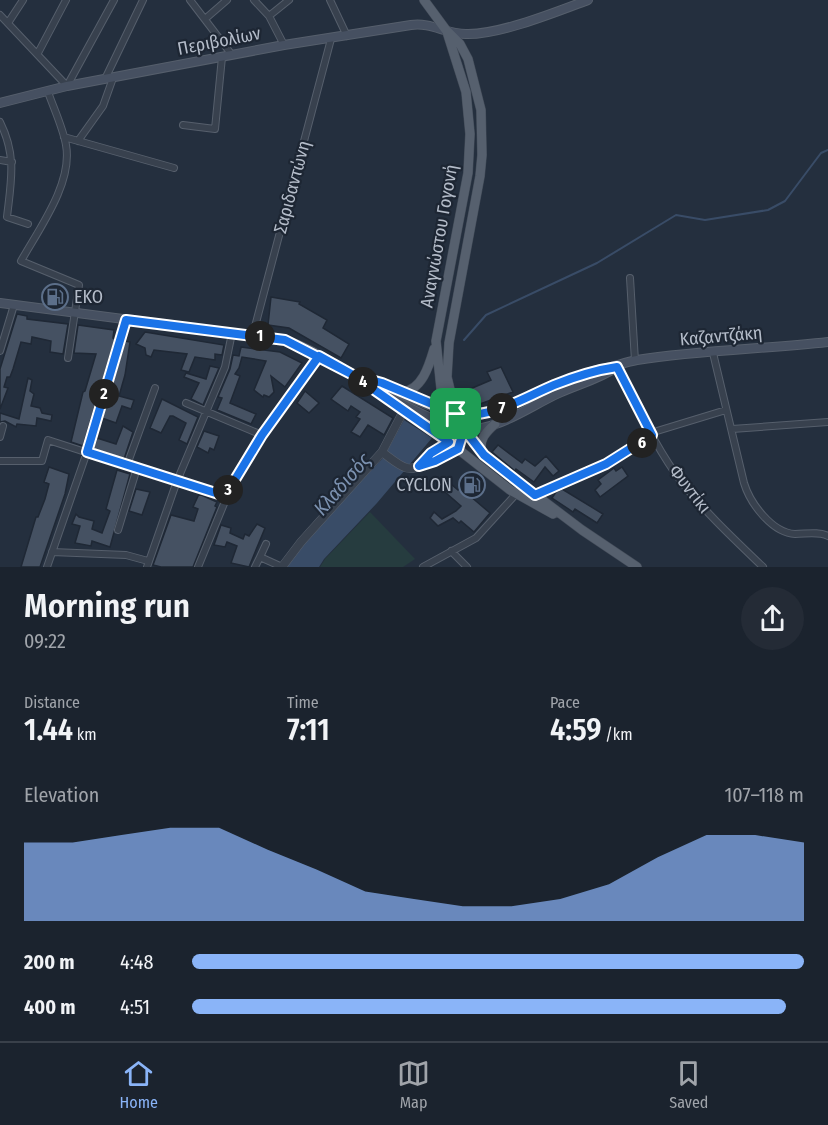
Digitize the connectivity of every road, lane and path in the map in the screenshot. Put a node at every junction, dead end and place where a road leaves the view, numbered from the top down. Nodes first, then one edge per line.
1 (23, 0) edge
2 (66, 0) edge
3 (114, 0) edge
4 (143, 0) edge
5 (190, 0) edge
6 (227, 0) edge
7 (254, 0) edge
8 (289, 0) edge
9 (330, 0) edge
10 (424, 0) edge
11 (588, 0) edge
12 (0, 15) edge
13 (269, 16) junction
14 (205, 19) junction
15 (8, 23) junction
16 (446, 30) junction
17 (347, 36) junction
18 (331, 39) junction
19 (284, 45) junction
20 (38, 53) junction
21 (232, 55) junction
22 (222, 57) junction
23 (109, 79) junction
24 (67, 86) junction
25 (48, 92) junction
26 (0, 103) edge
27 (0, 123) edge
28 (183, 125) dead end
29 (64, 137) junction
30 (78, 141) junction
31 (0, 160) edge
32 (12, 162) junction
33 (174, 168) dead end
34 (28, 224) dead end
35 (630, 278) dead end
36 (0, 303) edge
37 (14, 305) junction
38 (76, 314) junction
39 (126, 320) junction
40 (232, 333) junction
41 (253, 334) junction
42 (436, 341) junction
43 (828, 342) edge
44 (0, 351) edge
45 (712, 353) junction
46 (319, 356) junction
47 (68, 358) dead end
48 (635, 361) junction
49 (617, 367) junction
50 (353, 375) junction
51 (155, 388) dead end
52 (378, 391) junction
53 (402, 392) junction
54 (186, 403) dead end
55 (404, 410) junction
56 (726, 410) junction
57 (445, 411) junction
58 (206, 412) junction
59 (456, 414) junction
60 (828, 422) edge
61 (495, 424) junction
62 (450, 425) junction
63 (3, 426) dead end
64 (464, 429) junction
65 (732, 429) junction
66 (262, 435) junction
67 (652, 435) junction
68 (0, 437) edge
69 (452, 440) junction
70 (458, 449) junction
71 (87, 452) junction
72 (384, 454) junction
73 (484, 455) junction
74 (0, 461) edge
75 (127, 465) junction
76 (419, 466) junction
77 (137, 468) junction
78 (177, 481) junction
79 (516, 494) junction
80 (225, 496) junction
81 (533, 498) junction
82 (118, 530) dead end
83 (828, 536) edge
84 (266, 544) dead end
85 (451, 551) junction
86 (52, 552) junction
87 (260, 557) junction
88 (147, 564) edge
89 (47, 567) edge
90 (198, 567) edge
91 (255, 567) edge
92 (282, 567) edge
93 (423, 567) edge
94 (467, 567) edge
95 (637, 567) edge
96 (763, 567) edge

1 - 15 street
2 - 20 street
3 - 24 street
4 - 23 street
5 - 14 street
6 - 14 street
7 - 13 street
8 - 13 street
9 - 17 street
10 - 16 main road, Αναγνώστου Γογονή
11 - 16 main road, Περιβολίων
12 - 15 street
13 - 19 street
14 - 21 street
15 - 20 street
16 - 17 main road, Περιβολίων
16 - 42 main road, Αναγνώστου Γογονή
16 - 59 main road, Αναγνώστου Γογονή
17 - 18 main road, Περιβολίων
18 - 19 main road, Περιβολίων
18 - 41 street, Σαριδαντώνη
19 - 21 main road, Περιβολίων
20 - 24 street
21 - 22 main road, Περιβολίων
22 - 23 main road, Περιβολίων
22 - 28 street
23 - 24 main road, Περιβολίων
23 - 30 street
24 - 25 main road, Περιβολίων
25 - 26 main road, Περιβολίων
25 - 29 street
27 - 32 street
29 - 30 street
29 - 38 street
30 - 33 street
31 - 32 street
32 - 34 street
35 - 48 street
36 - 37 main road
37 - 38 main road
37 - 44 street
38 - 39 main road
38 - 47 street
39 - 40 main road
39 - 71 street
40 - 41 main road
40 - 58 street
41 - 46 main road
42 - 53 main road
42 - 57 main road, Αναγνώστου Γογονή
43 - 45 main road, Καζαντζάκη
45 - 48 main road, Καζαντζάκη
45 - 56 street
46 - 50 main road
46 - 66 street
48 - 49 main road, Καζαντζάκη
49 - 59 main road, Καζαντζάκη
49 - 61 main road, Καζαντζάκη
49 - 67 street, Φυντίκι
50 - 52 main road
50 - 53 main road, Καζαντζάκη
51 - 75 street
52 - 55 main road
52 - 62 main road
53 - 57 main road, Καζαντζάκη
54 - 58 street
55 - 69 main road
55 - 72 street
56 - 65 street
56 - 67 street
57 - 59 main road, Καζαντζάκη
57 - 62 main road, Αναγνώστου Γογονή
58 - 66 street
58 - 78 street
59 - 64 main road, Αναγνώστου Γογονή
60 - 65 street
61 - 64 main road, Καζαντζάκη
61 - 73 main road
62 - 64 main road
62 - 69 main road, Αναγνώστου Γογονή
63 - 68 street
64 - 69 street
64 - 70 street
64 - 73 main road, Αναγνώστου Γογονή
65 - 83 street
66 - 80 street
67 - 81 street
67 - 96 street, Φυντίκι
69 - 70 main road
69 - 76 street
70 - 76 street
70 - 79 main road
71 - 74 street
71 - 75 street
71 - 86 street
72 - 76 street
72 - 92 street
73 - 81 main road, Αναγνώστου Γογονή
75 - 77 street
77 - 78 street
77 - 82 street
78 - 80 street
78 - 88 street
79 - 81 main road
79 - 85 street
80 - 90 street
81 - 95 main road
84 - 87 street
85 - 93 street
85 - 94 street
86 - 88 street
86 - 89 street
87 - 91 street
87 - 92 street

